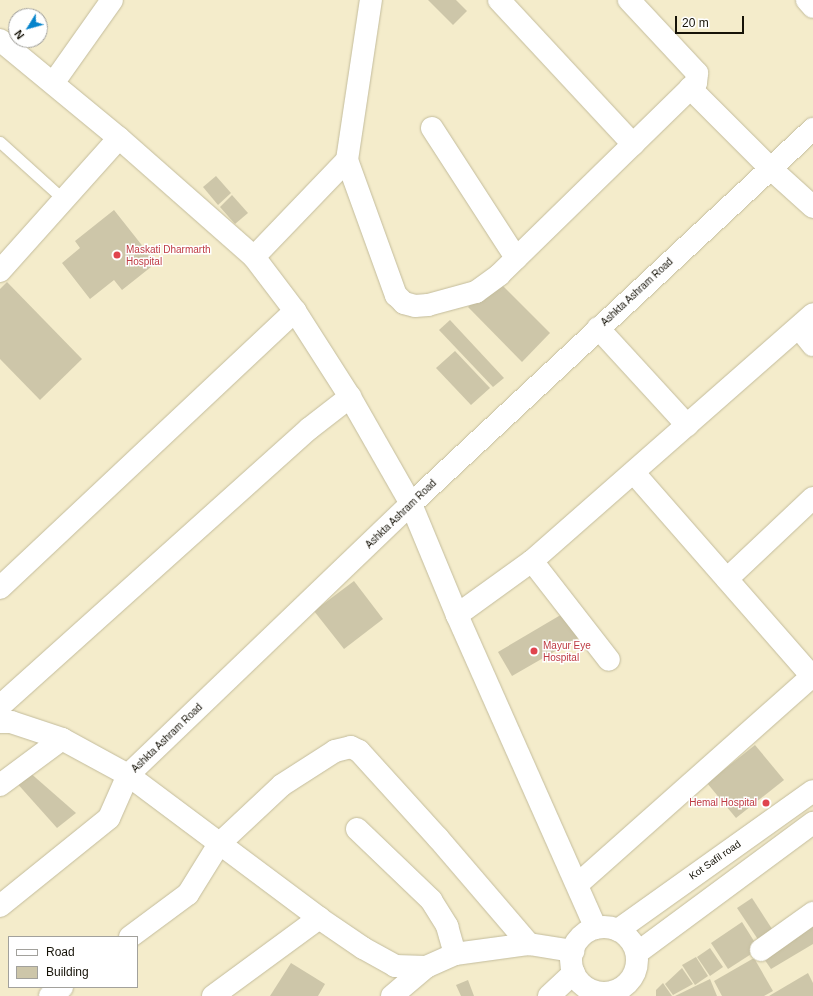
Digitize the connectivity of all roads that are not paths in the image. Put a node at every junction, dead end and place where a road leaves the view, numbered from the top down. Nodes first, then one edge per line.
1 (112, 0) edge
2 (371, 0) edge
3 (499, 0) edge
4 (629, 0) edge
5 (807, 0) edge
6 (813, 7) edge
7 (0, 40) edge
8 (54, 82) junction
9 (690, 88) junction
10 (432, 128) dead end
11 (813, 128) edge
12 (119, 138) junction
13 (0, 142) edge
14 (633, 144) junction
15 (347, 160) junction
16 (770, 168) junction
17 (64, 199) junction
18 (813, 207) edge
19 (254, 257) junction
20 (516, 258) junction
21 (0, 271) edge
22 (295, 312) junction
23 (806, 321) edge
24 (598, 328) junction
25 (813, 345) edge
26 (350, 397) junction
27 (687, 425) junction
28 (634, 473) junction
29 (411, 504) junction
30 (810, 509) edge
31 (532, 561) junction
32 (727, 579) junction
33 (0, 588) edge
34 (457, 615) junction
35 (609, 660) dead end
36 (812, 675) edge
37 (0, 706) edge
38 (0, 722) edge
39 (62, 739) junction
40 (128, 775) junction
41 (0, 785) edge
42 (813, 791) edge
43 (813, 823) edge
44 (357, 829) dead end
45 (219, 844) junction
46 (578, 884) junction
47 (0, 906) edge
48 (813, 913) edge
49 (319, 918) junction
50 (596, 928) junction
51 (618, 930) junction
52 (131, 936) edge
53 (529, 944) junction
54 (761, 950) dead end
55 (573, 951) junction
56 (455, 954) junction
57 (637, 954) junction
58 (426, 967) junction
59 (574, 973) junction
60 (61, 988) edge
61 (634, 988) edge
62 (605, 994) edge
63 (50, 996) edge
64 (213, 996) edge
65 (392, 996) edge
66 (549, 996) edge

1 - 8 street
2 - 15 street
3 - 14 street
4 - 9 street
5 - 6 street
7 - 8 street
8 - 12 street
9 - 14 street
9 - 16 street
10 - 20 street
11 - 16 street, Ashkta Ashram Road
12 - 17 street
12 - 19 street
13 - 17 lane
14 - 20 street
15 - 19 street
15 - 20 street
16 - 18 street
16 - 24 street, Ashkta Ashram Road
17 - 21 street
19 - 22 street
22 - 26 street
22 - 33 street
23 - 25 street
23 - 27 street
24 - 27 street
24 - 29 street, Ashkta Ashram Road
26 - 29 street
26 - 37 street
27 - 28 street
28 - 31 street
28 - 32 street
29 - 34 street
29 - 40 street, Ashkta Ashram Road
30 - 32 street
31 - 34 street
31 - 35 street
32 - 36 street
34 - 46 street
36 - 46 street
38 - 39 street
39 - 40 street
39 - 41 street
40 - 45 street
40 - 47 street, Ashkta Ashram Road
42 - 51 street, Kot Safil road
43 - 57 street
44 - 56 street
45 - 49 street
45 - 52 street
45 - 53 street
46 - 50 street
48 - 54 street
49 - 58 street
49 - 64 street
50 - 51 street
50 - 55 street
51 - 57 street
53 - 55 street
53 - 56 street
55 - 59 street
56 - 58 street
57 - 61 street
58 - 65 street
59 - 62 street
59 - 66 street
60 - 63 street
61 - 62 street

